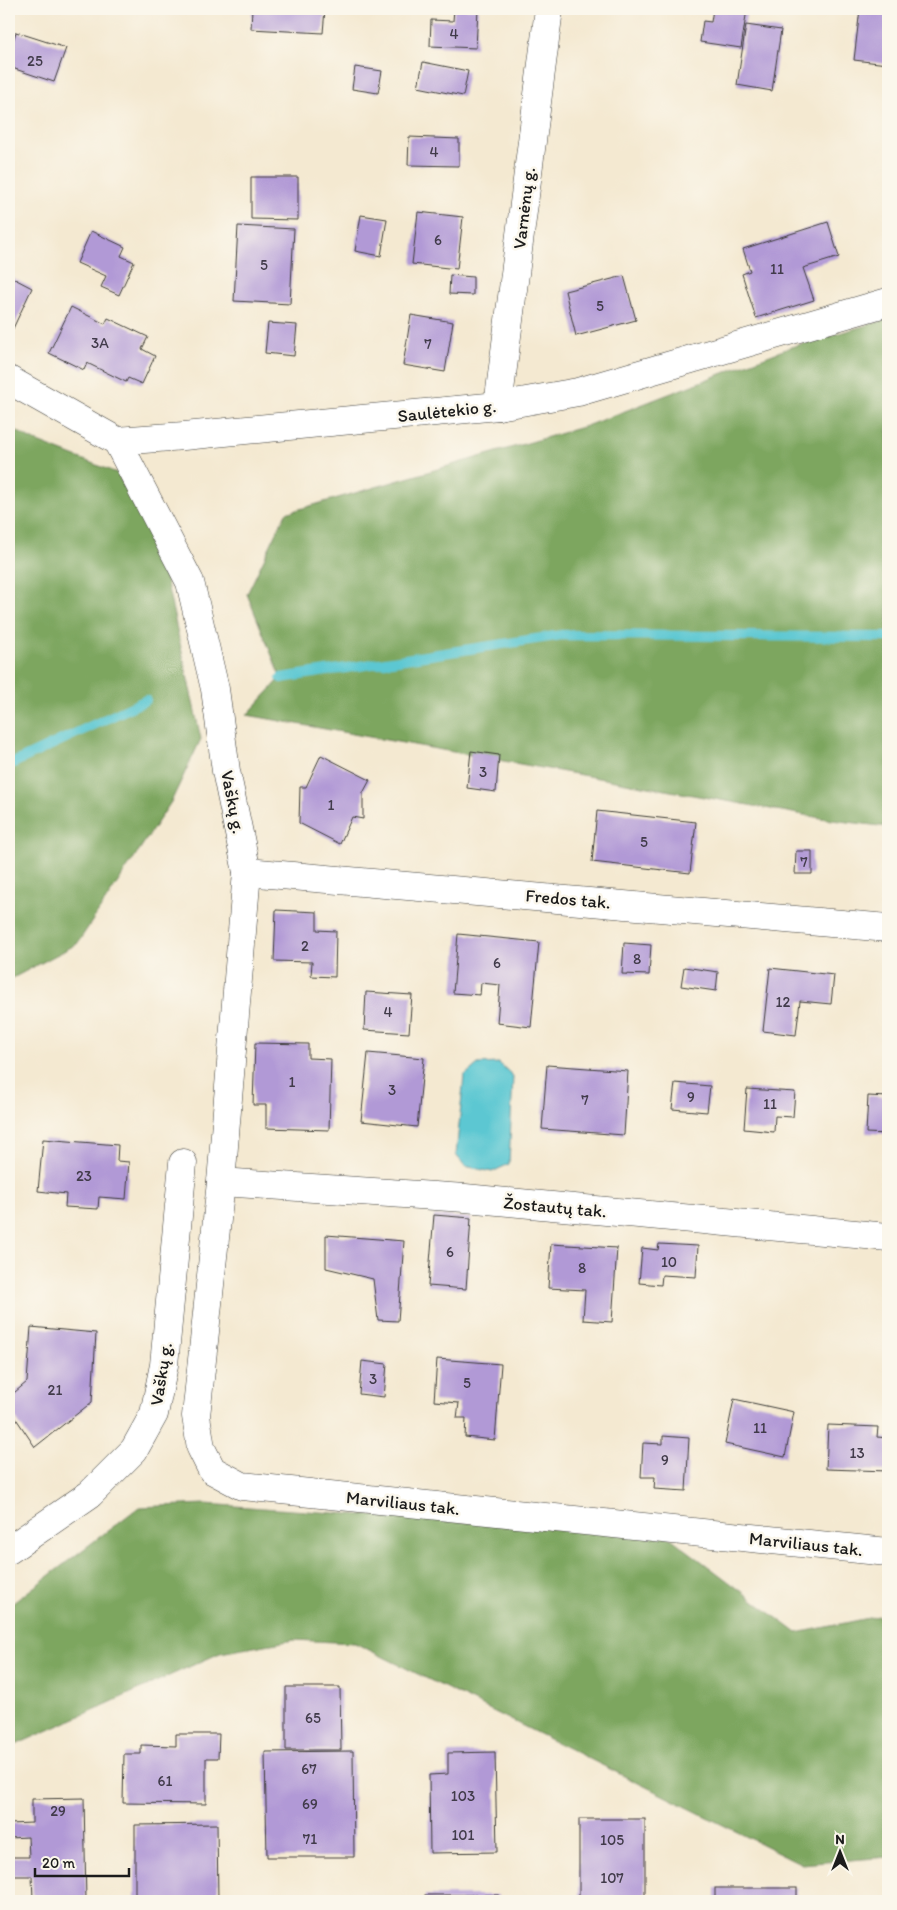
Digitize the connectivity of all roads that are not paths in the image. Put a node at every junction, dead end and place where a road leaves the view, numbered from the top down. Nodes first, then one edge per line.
1 (549, 9) edge
2 (888, 302) edge
3 (9, 380) edge
4 (498, 406) junction
5 (117, 441) junction
6 (247, 872) junction
7 (888, 928) edge
8 (183, 1163) dead end
9 (221, 1182) junction
10 (888, 1237) edge
11 (9, 1550) edge
12 (888, 1552) edge

1 - 4 street, Varnėnų g.
2 - 4 street, Saulėtekio g.
3 - 5 street
4 - 5 street, Saulėtekio g.
5 - 6 street, Vaškų g.
6 - 7 street, Fredos tak.
6 - 9 street, Vaškų g.
8 - 11 street, Vaškų g.
9 - 10 street, Žostautų tak.
9 - 12 street, Marviliaus tak.

